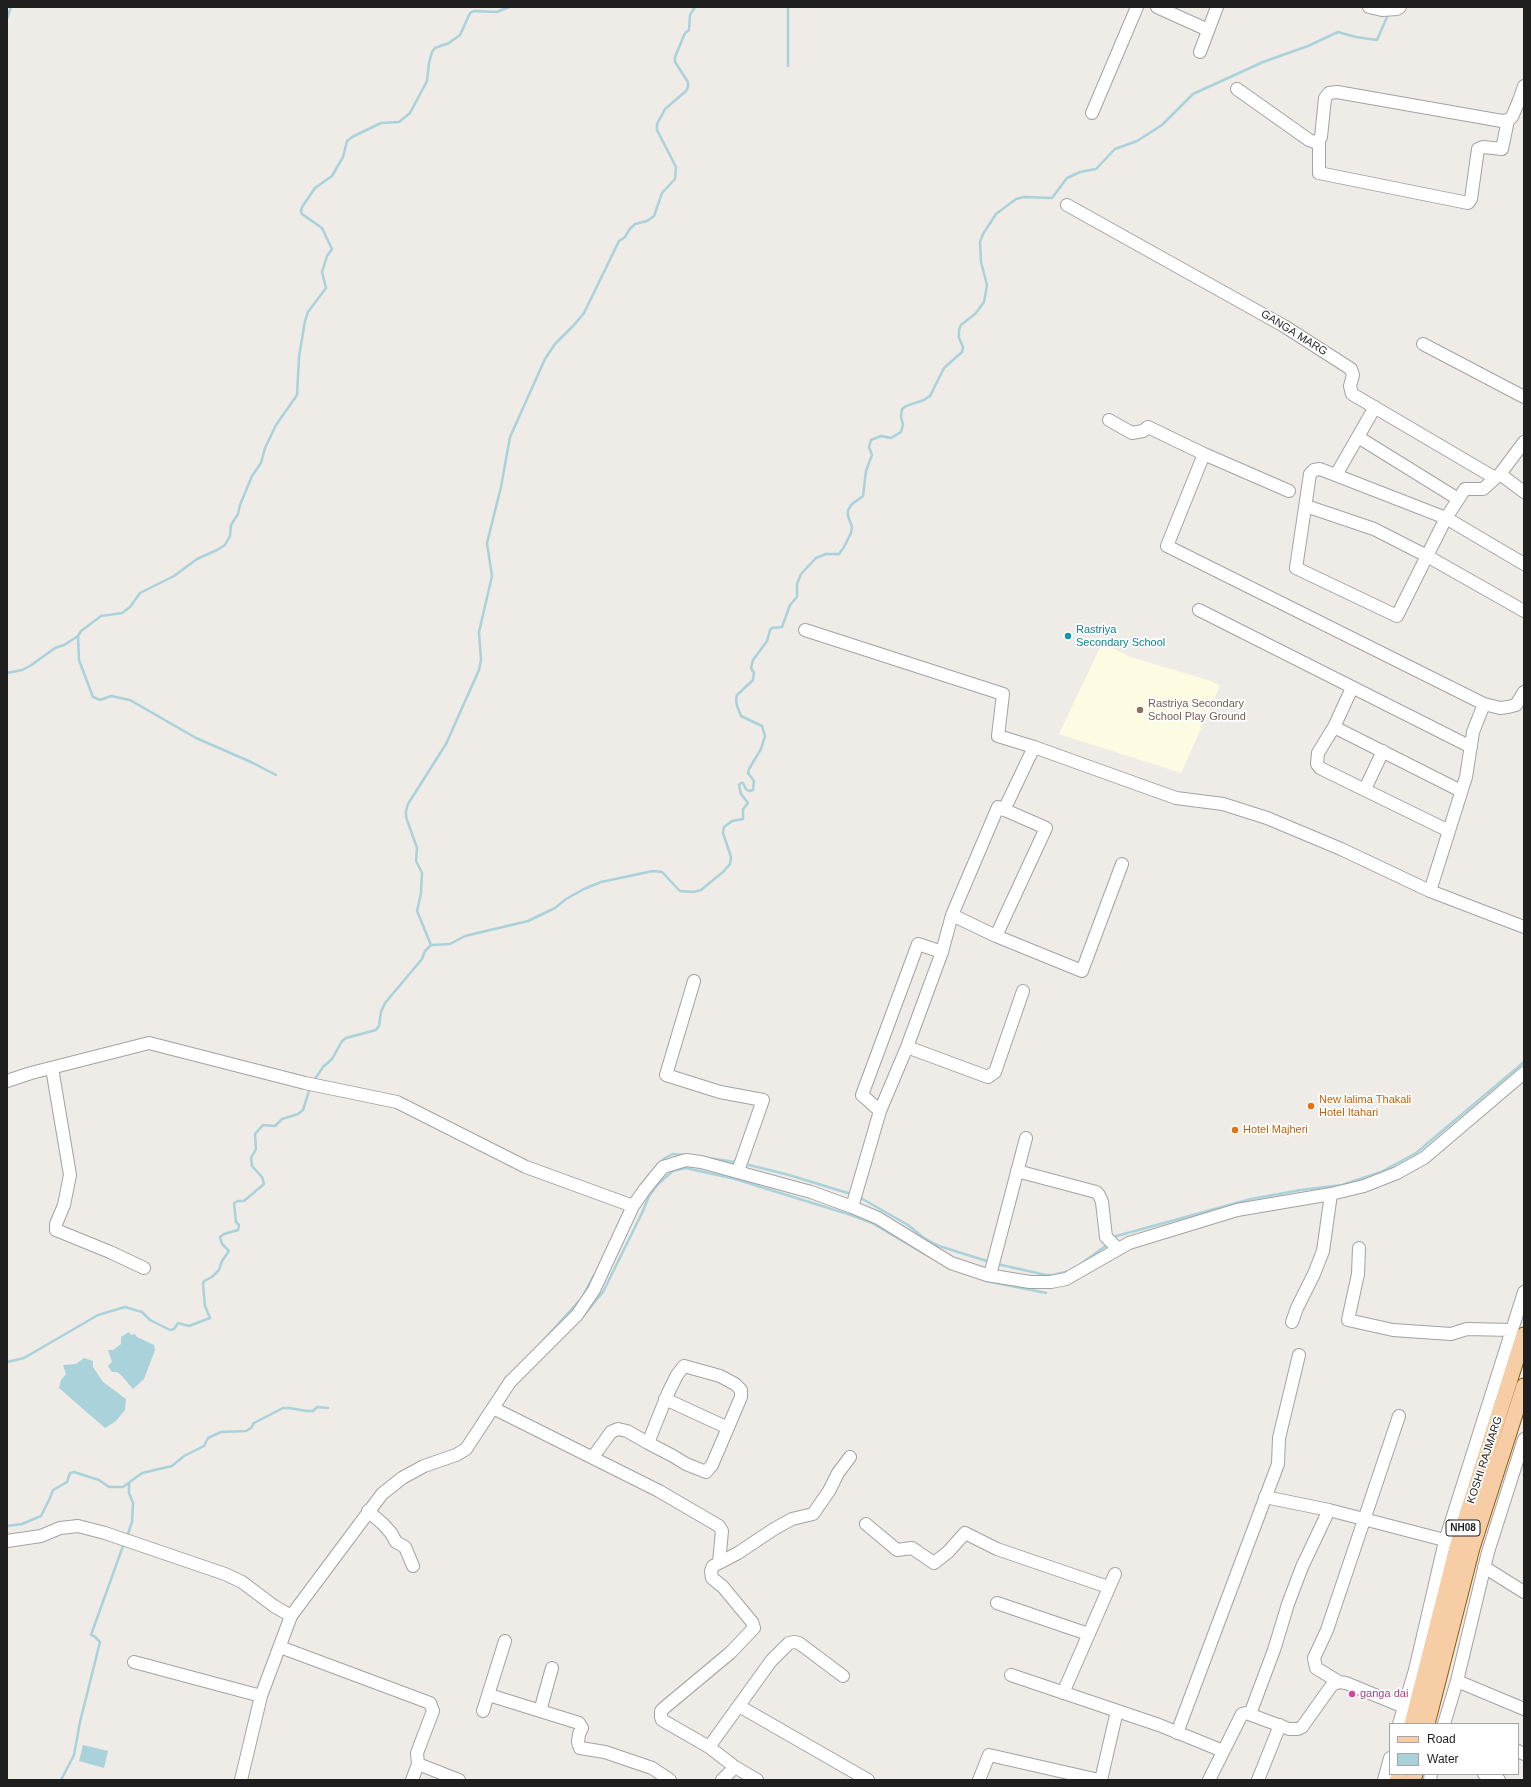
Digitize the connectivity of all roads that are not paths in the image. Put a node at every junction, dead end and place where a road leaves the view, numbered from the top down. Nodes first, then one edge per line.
1 (1137, 7) edge
2 (1158, 7) edge
3 (1218, 7) edge
4 (1368, 7) edge
5 (1398, 8) edge
6 (1208, 30) junction
7 (1200, 52) dead end
8 (1524, 86) edge
9 (1237, 89) dead end
10 (1522, 99) edge
11 (1092, 113) dead end
12 (1508, 120) junction
13 (1319, 140) junction
14 (1067, 206) dead end
15 (1423, 344) dead end
16 (1524, 397) edge
17 (1375, 408) junction
18 (1109, 420) dead end
19 (1358, 437) junction
20 (1524, 442) edge
21 (1204, 454) junction
22 (1336, 475) junction
23 (1497, 476) junction
24 (1289, 491) dead end
25 (1524, 492) edge
26 (1458, 499) junction
27 (1306, 506) junction
28 (1446, 518) junction
29 (1427, 556) junction
30 (1524, 564) edge
31 (1199, 610) dead end
32 (1524, 611) edge
33 (805, 630) dead end
34 (1352, 688) junction
35 (1524, 692) edge
36 (1484, 704) junction
37 (1334, 727) junction
38 (1471, 746) junction
39 (1034, 747) junction
40 (1383, 752) junction
41 (1365, 790) junction
42 (1461, 790) junction
43 (1004, 810) junction
44 (1449, 831) junction
45 (1122, 864) dead end
46 (1430, 891) junction
47 (952, 915) junction
48 (1524, 926) edge
49 (996, 936) junction
50 (942, 952) junction
51 (694, 981) dead end
52 (1023, 991) dead end
53 (907, 1048) junction
54 (52, 1068) junction
55 (1524, 1073) edge
56 (7, 1081) edge
57 (880, 1111) junction
58 (1026, 1138) dead end
59 (738, 1171) junction
60 (1017, 1171) junction
61 (1331, 1194) junction
62 (633, 1206) junction
63 (852, 1207) junction
64 (1359, 1248) dead end
65 (1118, 1249) junction
66 (144, 1268) dead end
67 (990, 1275) junction
68 (1524, 1292) edge
69 (1292, 1322) dead end
70 (1518, 1333) edge
71 (1299, 1355) dead end
72 (1524, 1386) edge
73 (665, 1399) junction
74 (493, 1408) junction
75 (1399, 1416) dead end
76 (726, 1427) junction
77 (1524, 1439) edge
78 (648, 1443) junction
79 (593, 1457) junction
80 (850, 1457) dead end
81 (1265, 1497) junction
82 (1329, 1510) junction
83 (368, 1511) junction
84 (1363, 1520) junction
85 (866, 1524) dead end
86 (7, 1541) edge
87 (1458, 1544) junction
88 (1488, 1552) junction
89 (719, 1563) junction
90 (413, 1566) dead end
91 (1484, 1567) junction
92 (1115, 1574) dead end
93 (1108, 1587) junction
94 (1524, 1592) edge
95 (997, 1603) dead end
96 (291, 1616) junction
97 (1088, 1634) junction
98 (505, 1641) dead end
99 (280, 1647) junction
100 (134, 1662) dead end
101 (552, 1668) dead end
102 (1011, 1675) dead end
103 (843, 1676) dead end
104 (1457, 1681) junction
105 (1339, 1682) junction
106 (1063, 1693) junction
107 (489, 1695) junction
108 (261, 1696) junction
109 (739, 1706) junction
110 (1404, 1707) junction
111 (1524, 1709) edge
112 (483, 1711) dead end
113 (1117, 1711) junction
114 (540, 1712) junction
115 (1250, 1714) junction
116 (1399, 1723) edge
117 (1412, 1723) edge
118 (1427, 1723) edge
119 (1447, 1723) edge
120 (1280, 1725) junction
121 (1177, 1732) junction
122 (709, 1747) junction
123 (1223, 1751) junction
124 (1389, 1762) edge
125 (418, 1764) junction
126 (735, 1767) junction
127 (1486, 1775) edge
128 (241, 1780) edge
129 (412, 1780) edge
130 (459, 1780) edge
131 (670, 1780) edge
132 (722, 1780) edge
133 (757, 1780) edge
134 (868, 1780) edge
135 (979, 1780) edge
136 (1100, 1780) edge
137 (1209, 1780) edge
138 (1258, 1780) edge
139 (1384, 1780) edge
140 (1499, 1780) edge

1 - 11 street
2 - 6 street
3 - 6 street
4 - 5 street
6 - 7 street
8 - 10 street
9 - 13 street
10 - 12 street
12 - 13 street
12 - 13 street
14 - 17 street, GANGA MARG
15 - 16 street
17 - 19 street
17 - 23 street, GANGA MARG
18 - 21 street
19 - 22 street
19 - 26 street
20 - 23 street
21 - 24 street
21 - 36 street
22 - 27 street
22 - 28 street
23 - 25 street, GANGA MARG
23 - 26 street
26 - 28 street
27 - 29 street
27 - 29 street
28 - 29 street
28 - 30 street
29 - 32 street
31 - 34 street
33 - 39 street
34 - 37 street
34 - 38 street
35 - 36 street
36 - 38 street
37 - 40 street
37 - 41 street
38 - 42 street
39 - 43 street
39 - 46 street
40 - 41 street
40 - 42 street
41 - 44 street
42 - 44 street
43 - 47 street
43 - 49 street
44 - 46 street
45 - 49 street
46 - 48 street
47 - 49 street
47 - 50 street
50 - 53 street
50 - 57 street
51 - 59 street
52 - 53 street
53 - 57 street
54 - 56 street
54 - 62 street
54 - 66 street
55 - 61 street
57 - 63 street
58 - 60 street
59 - 62 street
59 - 63 street
60 - 65 street
60 - 67 street
61 - 65 street
61 - 69 street
62 - 74 street
63 - 67 street
64 - 70 street
65 - 67 street
68 - 70 street
70 - 87 main road, KOSHI RAJMARG / NH08
71 - 81 street
72 - 87 main road, KOSHI RAJMARG / NH08
73 - 76 street
73 - 76 street
73 - 78 street
74 - 79 street
74 - 83 street
75 - 84 street
76 - 78 street
77 - 88 street
78 - 79 street
79 - 89 street
80 - 89 street
81 - 82 street
81 - 121 street
82 - 84 street
82 - 115 street
83 - 90 street
83 - 96 street
84 - 87 street
84 - 105 street
85 - 93 street
86 - 96 street
87 - 88 street
87 - 110 street
87 - 117 main road, KOSHI RAJMARG / NH08
87 - 118 main road, KOSHI RAJMARG / NH08
88 - 91 street
89 - 122 street
91 - 94 street
91 - 104 street
92 - 93 street
93 - 97 street
95 - 97 street
96 - 99 street
97 - 106 street
98 - 107 street
99 - 108 street
99 - 125 street
100 - 108 street
101 - 114 street
102 - 106 street
103 - 109 street
104 - 111 street
104 - 119 street
105 - 110 street
105 - 120 street
106 - 113 street
107 - 112 street
107 - 114 street
108 - 128 street
109 - 122 street
109 - 134 street
110 - 116 street
113 - 121 street
113 - 136 street
114 - 131 street
115 - 120 street
115 - 123 street
120 - 138 street
121 - 123 street
122 - 126 street
123 - 137 street
124 - 139 street
125 - 129 street
125 - 130 street
126 - 132 street
126 - 133 street
127 - 140 street
135 - 136 street

